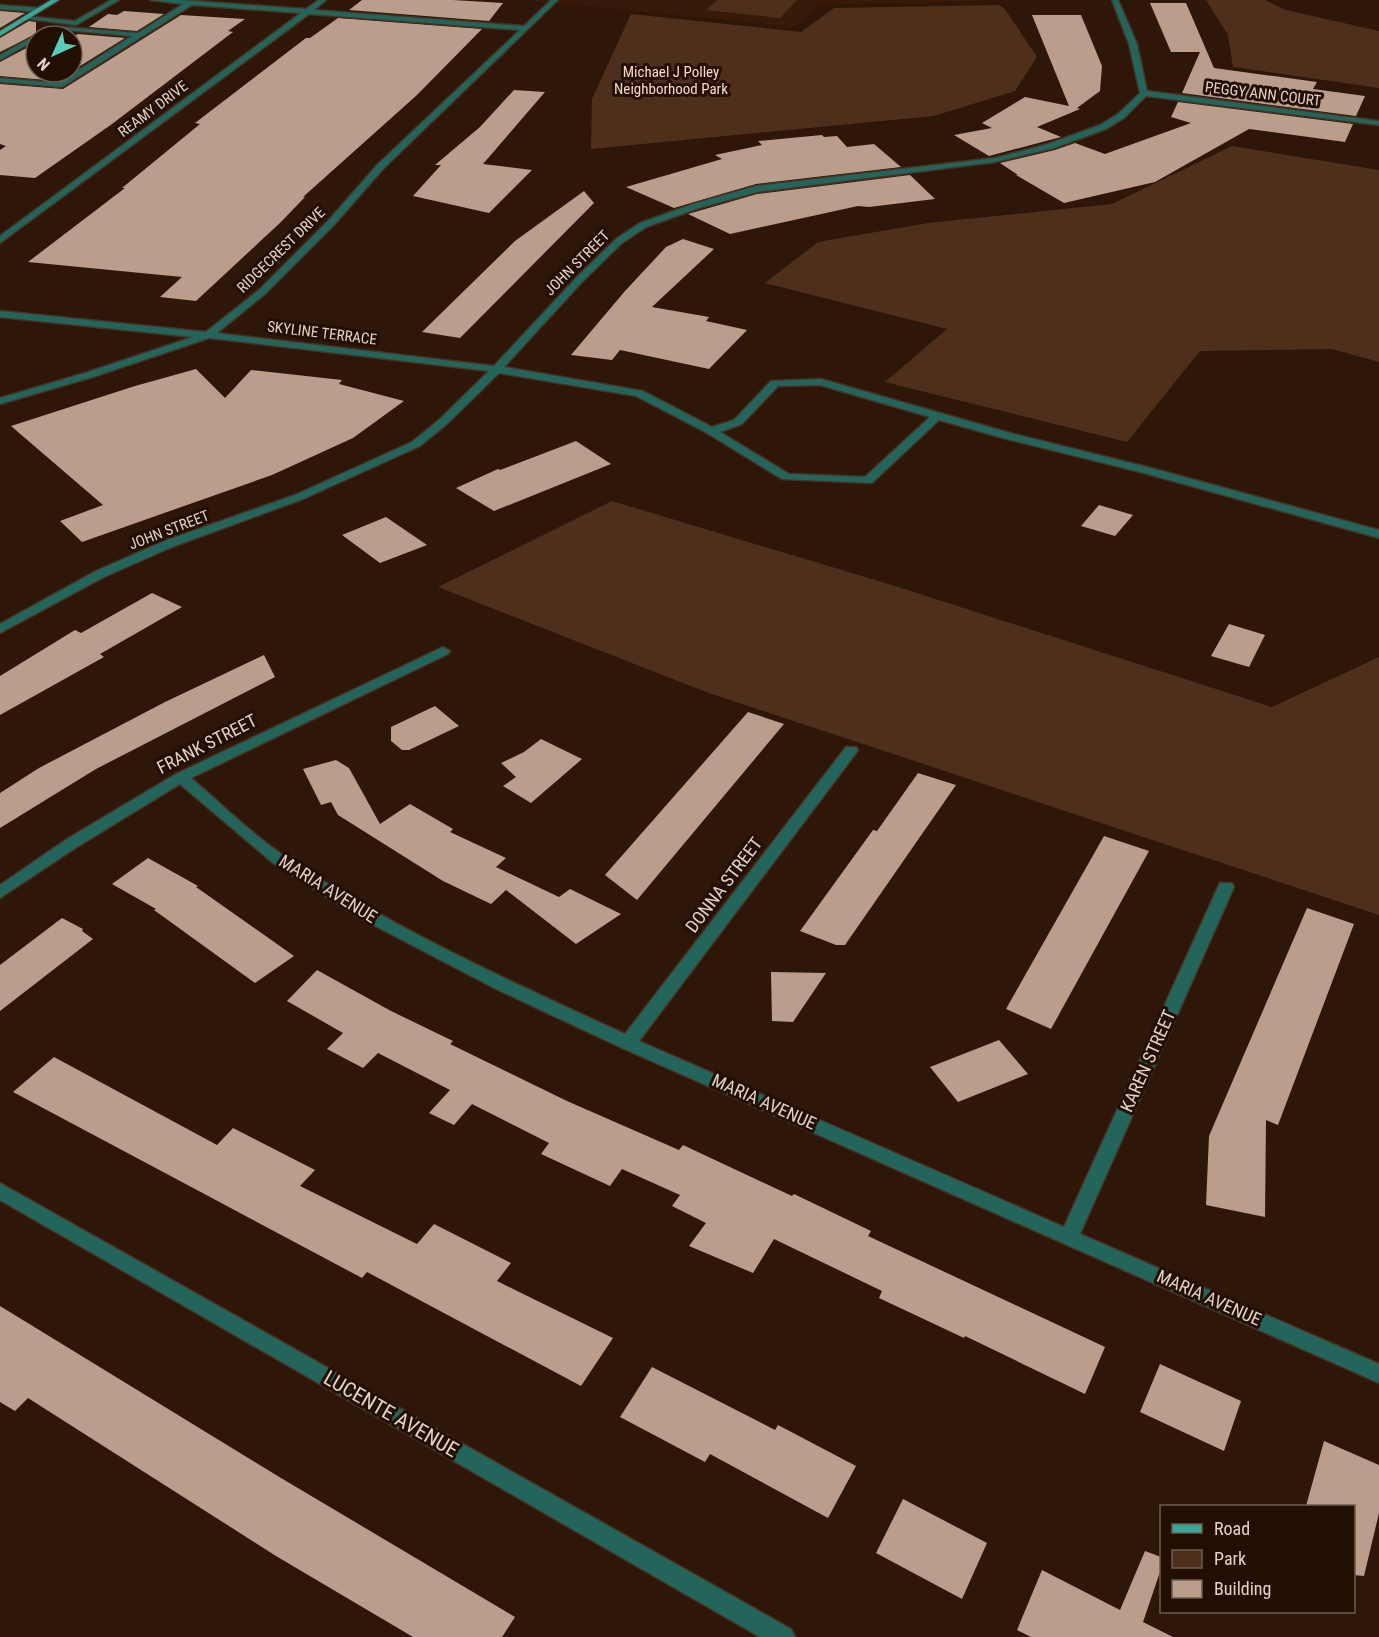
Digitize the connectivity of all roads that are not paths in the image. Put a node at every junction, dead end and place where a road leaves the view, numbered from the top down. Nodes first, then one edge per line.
1 (56, 0) edge
2 (116, 0) edge
3 (153, 0) edge
4 (323, 0) edge
5 (555, 0) edge
6 (1115, 0) edge
7 (190, 3) junction
8 (0, 7) edge
9 (39, 10) junction
10 (307, 12) junction
11 (25, 18) junction
12 (63, 21) junction
13 (524, 28) junction
14 (1, 33) edge
15 (139, 35) junction
16 (24, 44) edge
17 (0, 58) edge
18 (0, 80) edge
19 (1144, 93) junction
20 (1379, 123) edge
21 (0, 240) edge
22 (0, 314) edge
23 (209, 335) junction
24 (496, 369) junction
25 (0, 401) edge
26 (937, 416) junction
27 (711, 431) junction
28 (1379, 534) edge
29 (0, 629) edge
30 (443, 651) dead end
31 (851, 750) dead end
32 (181, 777) junction
33 (1226, 887) dead end
34 (0, 893) edge
35 (628, 1043) junction
36 (0, 1191) edge
37 (1070, 1235) junction
38 (1379, 1374) edge
39 (783, 1637) edge

1 - 9 main road
2 - 12 street
3 - 7 street
4 - 10 street, REAMY DRIVE
5 - 13 street, RIDGECREST DRIVE
6 - 19 street
7 - 10 street
7 - 15 street
8 - 9 street
9 - 11 main road
10 - 13 street
10 - 21 street, REAMY DRIVE
11 - 12 street
11 - 14 main road
12 - 15 street
13 - 23 street, RIDGECREST DRIVE
15 - 18 street
16 - 17 street
19 - 20 street, PEGGY ANN COURT
19 - 24 street, JOHN STREET
22 - 23 street, SKYLINE TERRACE
23 - 24 street, SKYLINE TERRACE
23 - 25 street, RIDGECREST DRIVE
24 - 27 street, SKYLINE TERRACE
24 - 29 street, JOHN STREET
26 - 27 street
26 - 27 street, SKYLINE TERRACE
26 - 28 street
30 - 32 street, FRANK STREET
31 - 35 street, DONNA STREET
32 - 34 street, FRANK STREET
32 - 35 street, MARIA AVENUE
33 - 37 street, KAREN STREET
35 - 37 street, MARIA AVENUE
36 - 39 street, LUCENTE AVENUE
37 - 38 street, MARIA AVENUE

